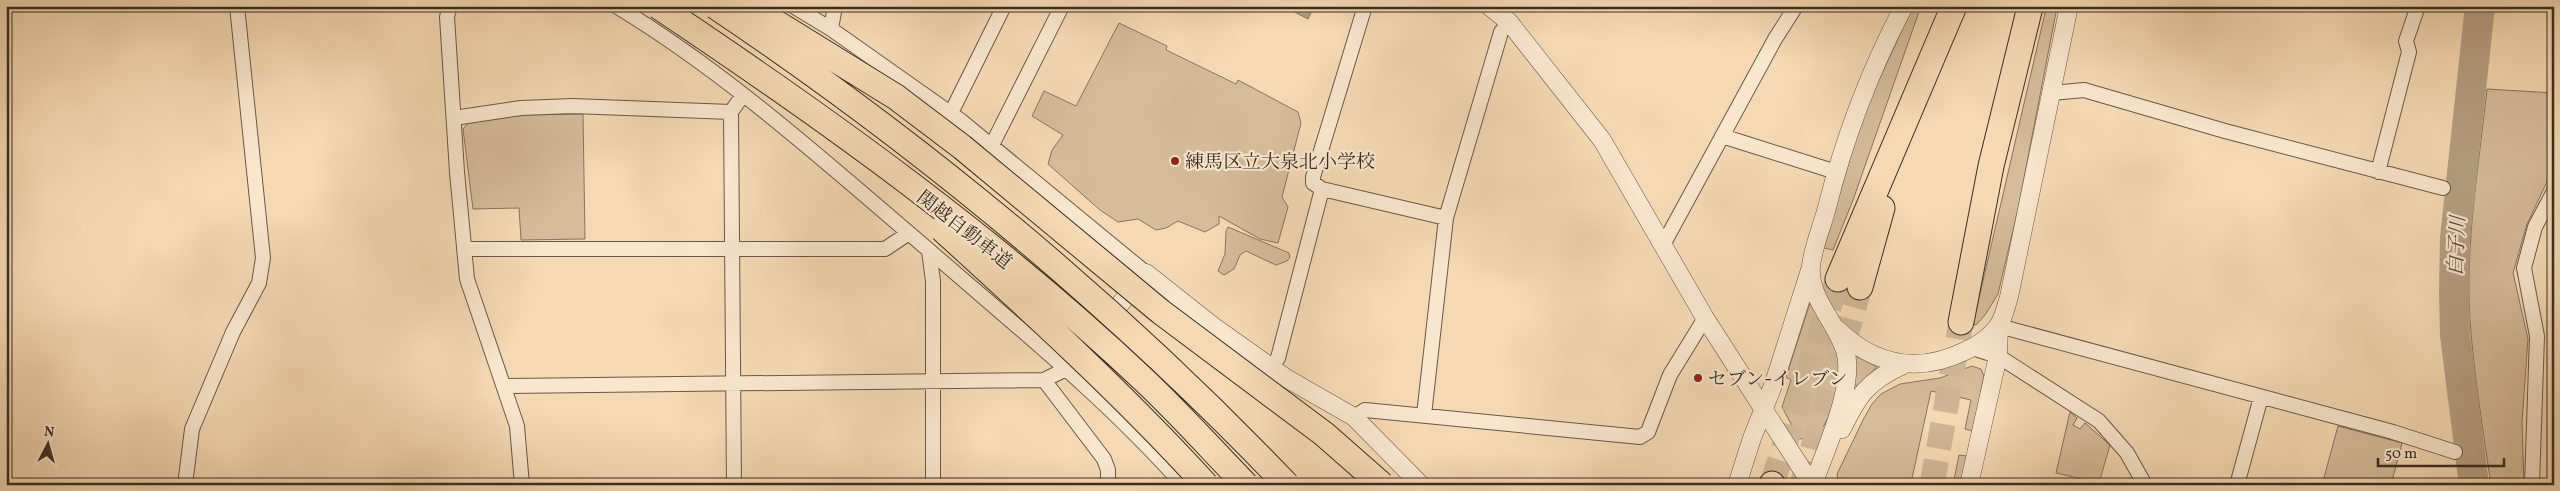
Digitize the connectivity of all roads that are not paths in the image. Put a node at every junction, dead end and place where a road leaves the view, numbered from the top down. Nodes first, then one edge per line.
1 (237, 6) edge
2 (450, 6) edge
3 (616, 6) edge
4 (658, 6) edge
5 (715, 6) edge
6 (743, 6) edge
7 (793, 6) edge
8 (834, 6) edge
9 (1004, 6) edge
10 (1062, 6) edge
11 (1365, 6) edge
12 (1489, 6) edge
13 (1796, 6) edge
14 (1904, 6) edge
15 (1954, 6) edge
16 (2069, 6) edge
17 (2418, 6) edge
18 (2030, 7) edge
19 (1509, 22) junction
20 (830, 29) junction
21 (704, 52) junction
22 (2052, 93) junction
23 (743, 95) junction
24 (731, 112) junction
25 (951, 113) junction
26 (454, 118) junction
27 (1722, 136) junction
28 (992, 145) junction
29 (1836, 172) junction
30 (2378, 172) junction
31 (2444, 188) dead end
32 (1322, 189) junction
33 (2554, 191) edge
34 (1446, 218) junction
35 (909, 233) junction
36 (1663, 245) junction
37 (733, 248) junction
38 (464, 249) junction
39 (929, 251) junction
40 (1811, 267) junction
41 (1146, 273) junction
42 (1849, 283) tunnel mouth
43 (1705, 318) junction
44 (1962, 322) tunnel mouth
45 (1999, 326) junction
46 (1837, 329) junction
47 (1972, 348) junction
48 (1998, 356) junction
49 (1903, 365) junction
50 (1271, 367) junction
51 (1066, 369) junction
52 (1044, 380) junction
53 (933, 382) junction
54 (733, 384) junction
55 (505, 386) junction
56 (2261, 397) junction
57 (1763, 410) junction
58 (1424, 415) junction
59 (1354, 418) junction
60 (2455, 452) dead end
61 (185, 485) edge
62 (522, 485) edge
63 (734, 485) edge
64 (933, 485) edge
65 (1108, 485) edge
66 (1183, 485) edge
67 (1206, 485) edge
68 (1246, 485) edge
69 (1287, 485) edge
70 (1382, 485) edge
71 (1421, 485) edge
72 (1737, 485) edge
73 (1812, 485) edge
74 (1969, 485) edge
75 (2145, 485) edge
76 (2237, 485) edge
77 (2532, 485) edge

1 - 61 street
2 - 26 street
3 - 21 street
4 - 21 highway, 関越自動車道, bridge
5 - 69 highway, 関越自動車道, bridge
6 - 70 highway, bridge
7 - 20 street
8 - 20 street
9 - 25 street
10 - 28 street
11 - 32 street
12 - 19 street
13 - 27 street
14 - 29 street
15 - 42 highway
16 - 22 street
17 - 30 street
18 - 44 highway
19 - 34 street
19 - 36 street
20 - 25 street
21 - 23 street
21 - 67 highway, bridge
21 - 68 highway, 関越自動車道, bridge
22 - 30 street
22 - 45 street
23 - 24 street
23 - 35 street
24 - 26 street
24 - 37 street
25 - 28 street
26 - 38 street
27 - 29 street
27 - 36 street
28 - 41 street
29 - 40 street
30 - 31 street
32 - 34 street
32 - 50 street
33 - 77 street
34 - 58 street
35 - 37 street
35 - 39 street
36 - 43 street
37 - 38 street
37 - 54 street
38 - 55 street
39 - 51 street
39 - 53 street
40 - 46 street
40 - 57 street
41 - 50 street
41 - 51 street
43 - 57 street
43 - 58 street
45 - 47 street
45 - 48 street
45 - 56 street
46 - 49 street
46 - 73 street
47 - 48 street
47 - 49 street
48 - 74 street
48 - 75 street
49 - 73 street
50 - 59 street
51 - 52 street
51 - 66 street
52 - 53 street
52 - 65 street
53 - 54 street
53 - 64 street
54 - 55 street
54 - 63 street
55 - 62 street
56 - 60 street
56 - 76 street
57 - 72 street
57 - 73 street
58 - 59 street
59 - 71 street

